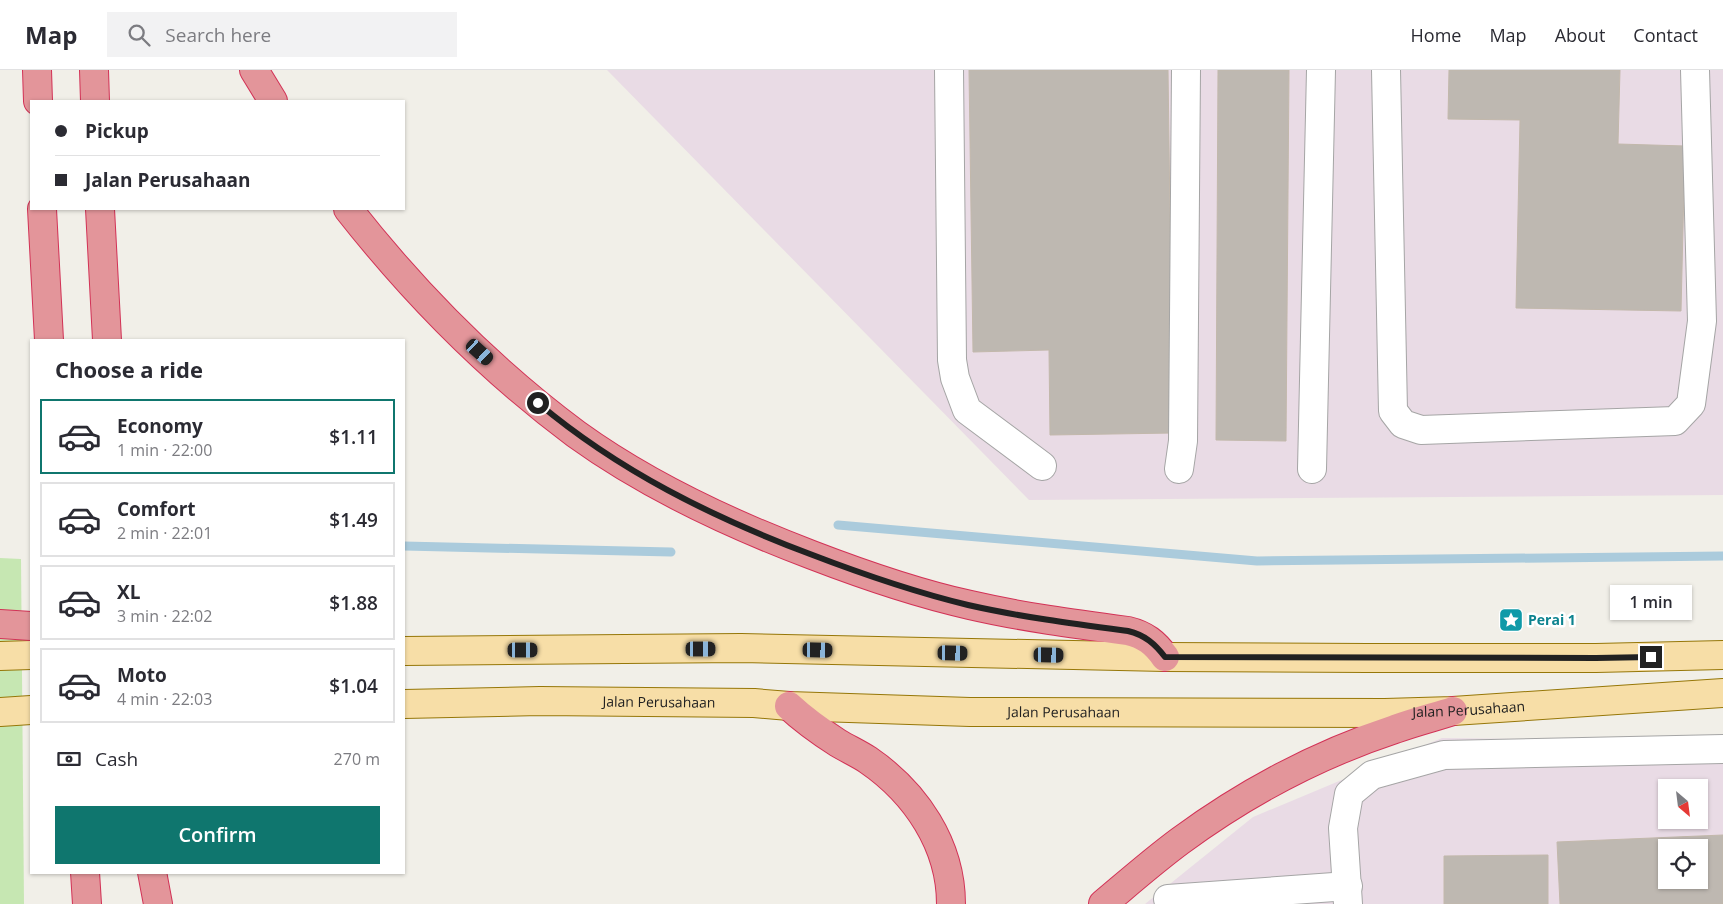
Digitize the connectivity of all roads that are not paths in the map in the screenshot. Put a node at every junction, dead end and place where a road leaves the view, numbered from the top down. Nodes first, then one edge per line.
1 (37, 70) edge
2 (94, 70) edge
3 (254, 70) edge
4 (949, 70) edge
5 (1186, 70) edge
6 (1321, 70) edge
7 (1386, 70) edge
8 (1695, 70) edge
9 (38, 100) edge
10 (95, 100) edge
11 (271, 100) edge
12 (42, 210) edge
13 (100, 210) edge
14 (349, 210) edge
15 (49, 339) edge
16 (107, 339) edge
17 (1042, 466) dead end
18 (1179, 469) dead end
19 (1312, 469) dead end
20 (0, 624) edge
21 (30, 626) edge
22 (405, 651) edge
23 (30, 655) edge
24 (1723, 655) edge
25 (0, 656) edge
26 (1165, 657) junction
27 (1723, 693) edge
28 (405, 704) edge
29 (789, 706) junction
30 (30, 710) edge
31 (1453, 711) junction
32 (0, 712) edge
33 (1723, 749) edge
34 (85, 874) edge
35 (152, 874) edge
36 (1348, 895) edge
37 (1168, 899) dead end
38 (87, 904) edge
39 (158, 904) edge
40 (951, 904) edge
41 (1103, 904) edge

1 - 9 highway
2 - 10 highway
3 - 11 highway
4 - 17 lane
5 - 18 lane
6 - 19 lane
7 - 8 lane
12 - 15 highway
13 - 16 highway
14 - 26 highway
20 - 21 highway
22 - 26 main road
23 - 25 main road
24 - 26 main road
27 - 31 main road, Jalan Perusahaan
28 - 29 main road, Jalan Perusahaan
29 - 31 main road, Jalan Perusahaan
29 - 40 highway
30 - 32 main road
31 - 41 highway
33 - 36 lane
34 - 38 highway
35 - 39 highway
36 - 37 lane

